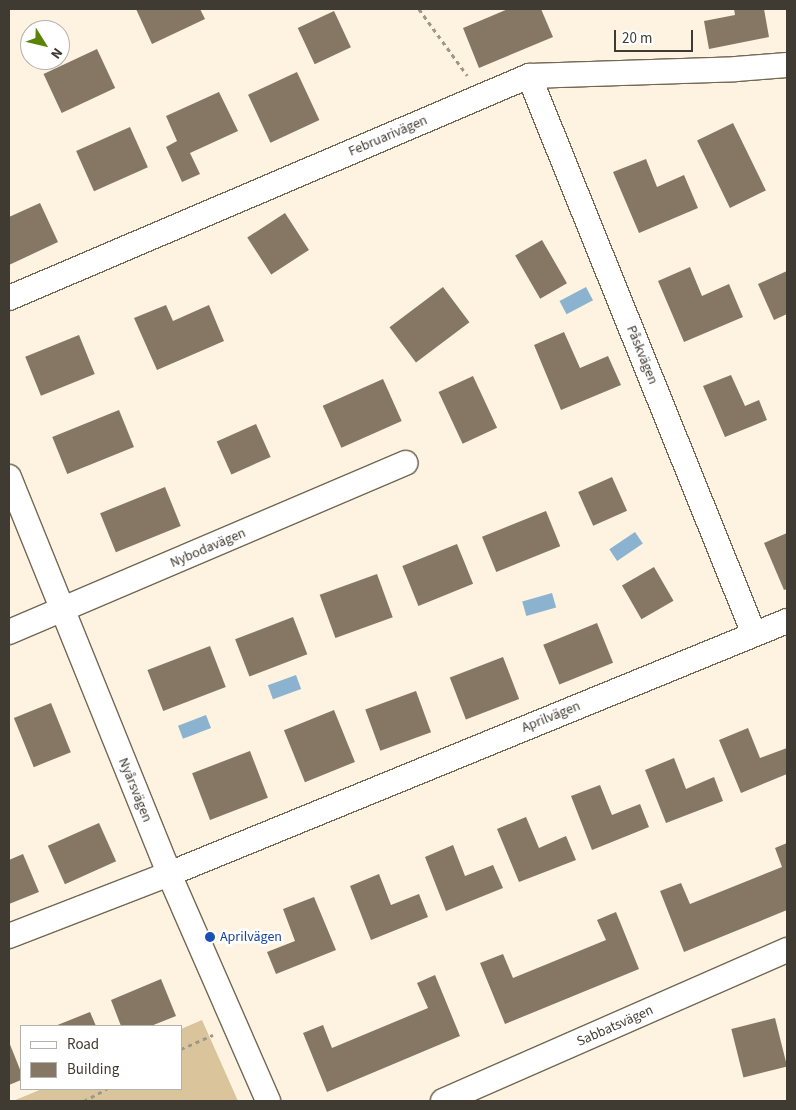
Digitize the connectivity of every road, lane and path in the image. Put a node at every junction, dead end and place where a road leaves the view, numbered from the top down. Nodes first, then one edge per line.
1 (420, 9) edge
2 (787, 65) edge
3 (529, 76) junction
4 (482, 95) junction
5 (9, 298) edge
6 (406, 463) dead end
7 (9, 477) edge
8 (63, 610) junction
9 (787, 621) edge
10 (9, 632) edge
11 (754, 634) junction
12 (169, 874) junction
13 (9, 936) edge
14 (787, 950) edge
15 (215, 1034) dead end
16 (182, 1049) edge
17 (105, 1090) edge
18 (453, 1100) edge
19 (84, 1101) edge
20 (268, 1101) edge

1 - 4 path
2 - 3 street, Februarivägen
3 - 4 street, Februarivägen
3 - 11 street, Påskvägen
4 - 5 street, Februarivägen
6 - 8 street, Nybodavägen
7 - 8 street, Nyårsvägen
8 - 10 street, Nybodavägen
8 - 12 street, Nyårsvägen
9 - 11 street, Aprilvägen
11 - 12 street, Aprilvägen
12 - 13 street, Aprilvägen
12 - 20 street, Nyårsvägen
14 - 18 street, Sabbatsvägen
15 - 16 path
17 - 19 path

